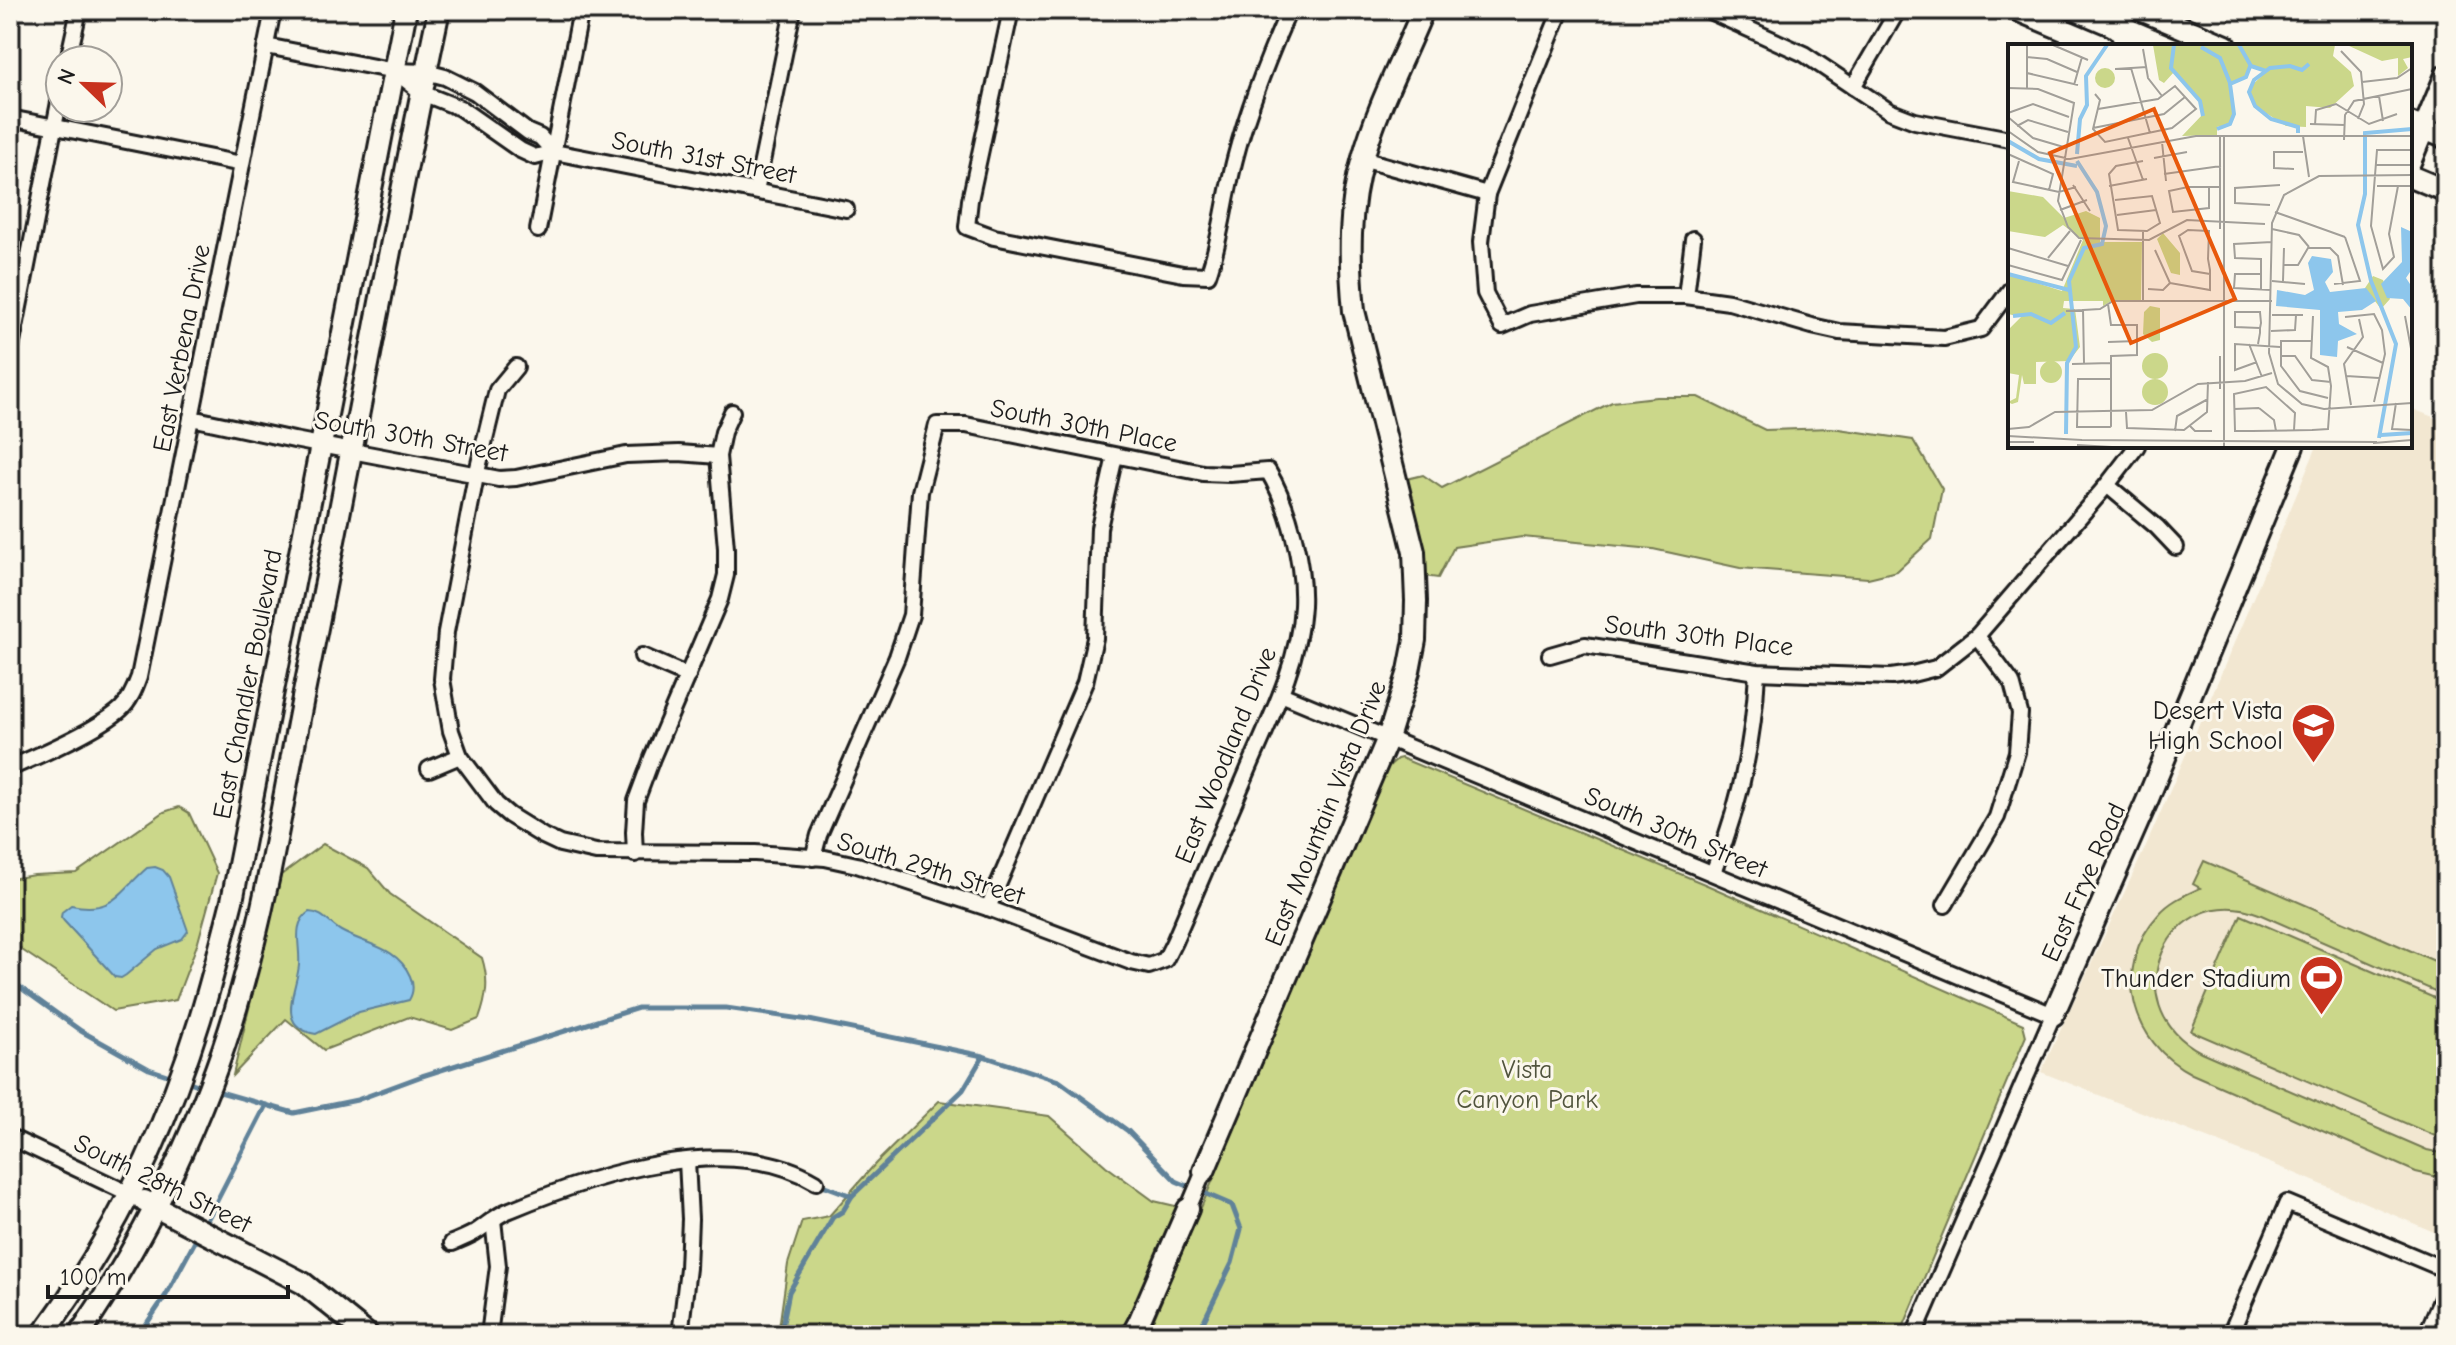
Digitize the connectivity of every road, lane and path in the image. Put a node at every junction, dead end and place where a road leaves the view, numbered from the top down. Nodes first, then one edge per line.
1 (79, 10) edge
2 (273, 10) edge
3 (406, 10) edge
4 (439, 10) edge
5 (581, 10) edge
6 (793, 10) edge
7 (1011, 10) edge
8 (1289, 10) edge
9 (1561, 10) edge
10 (1707, 10) edge
11 (1898, 10) edge
12 (2017, 10) edge
13 (2141, 10) edge
14 (1416, 12) edge
15 (72, 44) edge
16 (2097, 44) edge
17 (2221, 44) edge
18 (266, 46) junction
19 (395, 71) junction
20 (2446, 75) edge
21 (424, 82) junction
22 (1853, 87) junction
23 (503, 113) junction
24 (10, 118) edge
25 (55, 126) junction
26 (2417, 126) edge
27 (492, 130) junction
28 (2446, 138) edge
29 (2008, 139) edge
30 (554, 152) junction
31 (2412, 152) edge
32 (1362, 159) junction
33 (242, 164) junction
34 (2412, 177) edge
35 (756, 191) junction
36 (2446, 191) edge
37 (1487, 194) junction
38 (846, 209) dead end
39 (538, 230) dead end
40 (1693, 239) dead end
41 (2008, 293) edge
42 (1686, 296) junction
43 (10, 353) edge
44 (516, 367) dead end
45 (732, 412) dead end
46 (191, 418) junction
47 (320, 445) junction
48 (2135, 448) edge
49 (2292, 448) edge
50 (350, 451) junction
51 (718, 456) junction
52 (1115, 456) junction
53 (1268, 471) joint
54 (476, 476) junction
55 (2107, 485) junction
56 (2176, 547) dead end
57 (1977, 636) junction
58 (1550, 655) dead end
59 (642, 656) dead end
60 (1757, 672) junction
61 (688, 676) junction
62 (1281, 694) junction
63 (1388, 738) junction
64 (460, 756) junction
65 (10, 768) edge
66 (429, 769) dead end
67 (635, 854) junction
68 (813, 858) junction
69 (1713, 873) junction
70 (1945, 905) dead end
71 (988, 908) junction
72 (1165, 960) joint
73 (2053, 1015) junction
74 (12, 1142) edge
75 (687, 1161) junction
76 (1204, 1171) joint
77 (816, 1182) dead end
78 (130, 1194) junction
79 (156, 1207) junction
80 (1188, 1209) joint
81 (493, 1220) junction
82 (452, 1243) dead end
83 (2446, 1270) edge
84 (2446, 1289) edge
85 (42, 1335) edge
86 (79, 1335) edge
87 (368, 1335) edge
88 (489, 1335) edge
89 (680, 1335) edge
90 (1132, 1335) edge
91 (1914, 1335) edge
92 (2230, 1335) edge
93 (2426, 1335) edge

1 - 15 street
2 - 18 street, East Verbena Drive
3 - 19 main road, East Chandler Boulevard
4 - 21 main road
5 - 30 street
6 - 35 street
7 - 8 street
9 - 37 street
10 - 22 street
11 - 22 street
12 - 16 main road
13 - 17 main road
14 - 32 main road, East Mountain Vista Drive
18 - 19 street
18 - 33 street, East Verbena Drive
19 - 21 street, South 31st Street
19 - 21 street, South 31st Street
19 - 47 main road, East Chandler Boulevard
20 - 26 main road
21 - 23 street, South 31st Street
21 - 27 street, South 31st Street
21 - 50 main road
22 - 29 street
23 - 27 street
23 - 30 street, South 31st Street
24 - 25 street
25 - 33 street
25 - 43 street
26 - 28 main road
26 - 31 main road
27 - 30 street, South 31st Street
30 - 35 street, South 31st Street
30 - 39 street
32 - 37 street
32 - 63 main road, East Mountain Vista Drive
33 - 46 street, East Verbena Drive
34 - 36 main road
35 - 38 street, South 31st Street
37 - 42 street
40 - 42 street
41 - 42 street
44 - 54 street
45 - 51 street
46 - 47 street, South 30th Street
46 - 65 street, East Verbena Drive
47 - 50 street, South 30th Street
47 - 78 main road, East Chandler Boulevard
48 - 55 street, South 30th Place
49 - 73 main road, East Frye Road
50 - 54 street, South 30th Street
50 - 79 main road
51 - 54 street, South 30th Street
51 - 61 street
52 - 53 street, South 30th Place
52 - 68 street, South 30th Place
52 - 71 street
53 - 62 street, East Woodland Drive
54 - 64 street
55 - 56 street
55 - 57 street, South 30th Place
57 - 60 street, South 30th Place
57 - 70 street
58 - 60 street, South 30th Place
59 - 61 street
60 - 69 street
61 - 67 street
62 - 63 street, South 30th Street
62 - 72 street, East Woodland Drive
63 - 69 street, South 30th Street
63 - 76 main road, East Mountain Vista Drive
64 - 66 street
64 - 67 street, South 29th Street
67 - 68 street, South 29th Street
68 - 71 street, South 29th Street
69 - 73 street, South 30th Street
71 - 72 street, South 29th Street
73 - 91 street, East Frye Road
74 - 78 street, South 28th Street
75 - 77 street
75 - 81 street
75 - 89 street
76 - 80 street, East Mountain Vista Drive
78 - 79 main road, South 28th Street
78 - 85 main road, East Chandler Boulevard
79 - 86 main road
79 - 87 main road, South 28th Street
80 - 90 main road, East Mountain Vista Drive
81 - 82 street
81 - 88 street
83 - 92 street
84 - 93 street

